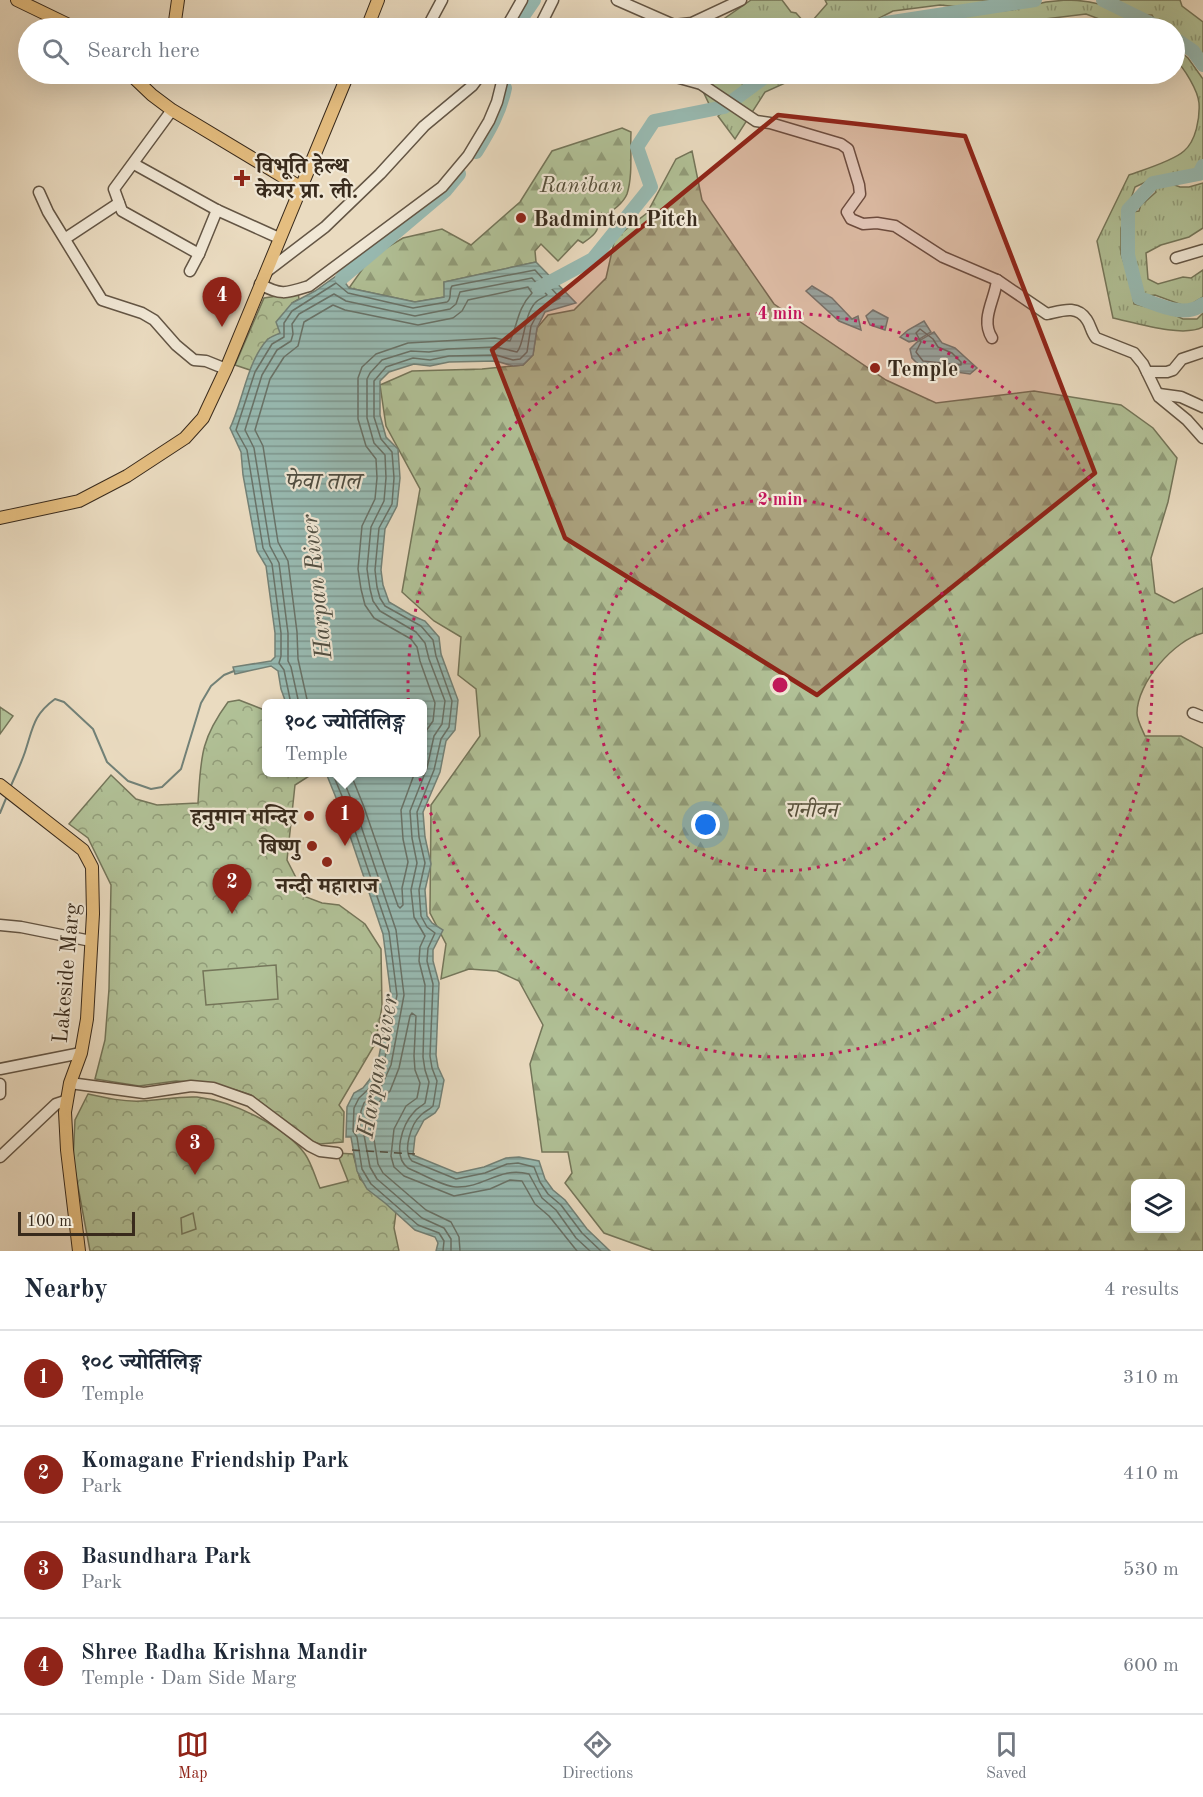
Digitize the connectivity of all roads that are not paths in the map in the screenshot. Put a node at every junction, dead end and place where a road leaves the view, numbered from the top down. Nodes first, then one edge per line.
1 (16, 0) edge
2 (178, 0) edge
3 (378, 0) edge
4 (442, 0) edge
5 (522, 0) edge
6 (554, 0) edge
7 (618, 0) edge
8 (741, 0) edge
9 (54, 18) edge
10 (175, 18) edge
11 (371, 18) edge
12 (433, 18) edge
13 (512, 18) edge
14 (544, 18) edge
15 (658, 18) edge
16 (703, 18) edge
17 (140, 84) edge
18 (344, 84) edge
19 (474, 84) edge
20 (502, 84) edge
21 (700, 84) edge
22 (172, 110) junction
23 (134, 164) junction
24 (300, 187) junction
25 (39, 192) dead end
26 (119, 203) junction
27 (217, 210) junction
28 (66, 238) junction
29 (279, 238) junction
30 (1203, 250) edge
31 (200, 254) junction
32 (1176, 258) dead end
33 (190, 271) dead end
34 (266, 272) junction
35 (997, 280) junction
36 (260, 284) junction
37 (992, 338) dead end
38 (1203, 352) edge
39 (226, 369) junction
40 (1147, 372) junction
41 (1159, 394) junction
42 (1203, 407) edge
43 (1203, 438) edge
44 (0, 518) edge
45 (0, 786) edge
46 (0, 925) edge
47 (91, 941) junction
48 (81, 1053) junction
49 (0, 1069) edge
50 (70, 1083) junction
51 (0, 1084) edge
52 (0, 1094) edge
53 (65, 1101) junction
54 (338, 1153) dead end
55 (0, 1157) edge
56 (76, 1250) edge

1 - 9 main road
2 - 10 main road
3 - 11 main road
4 - 12 street
5 - 13 street
6 - 14 street
7 - 15 street
8 - 16 street
17 - 22 main road
18 - 24 main road
19 - 34 street
20 - 36 street
21 - 35 street
22 - 23 street
22 - 24 main road
23 - 26 street
23 - 27 street
24 - 29 main road
25 - 28 street
26 - 28 street
26 - 31 street
27 - 29 street
27 - 31 street
28 - 39 street
29 - 34 main road
30 - 32 street
31 - 33 street
34 - 36 main road
35 - 37 street
35 - 40 street
36 - 39 main road
38 - 40 street
39 - 44 main road
40 - 41 street
41 - 42 street
41 - 43 street
45 - 47 main road, Lakeside Marg
46 - 47 street
47 - 48 main road, Lakeside Marg
48 - 49 street
48 - 50 main road, Lakeside Marg
50 - 53 main road, Lakeside Marg
50 - 54 street
51 - 52 street
53 - 55 street
53 - 56 main road, Lakeside Marg

